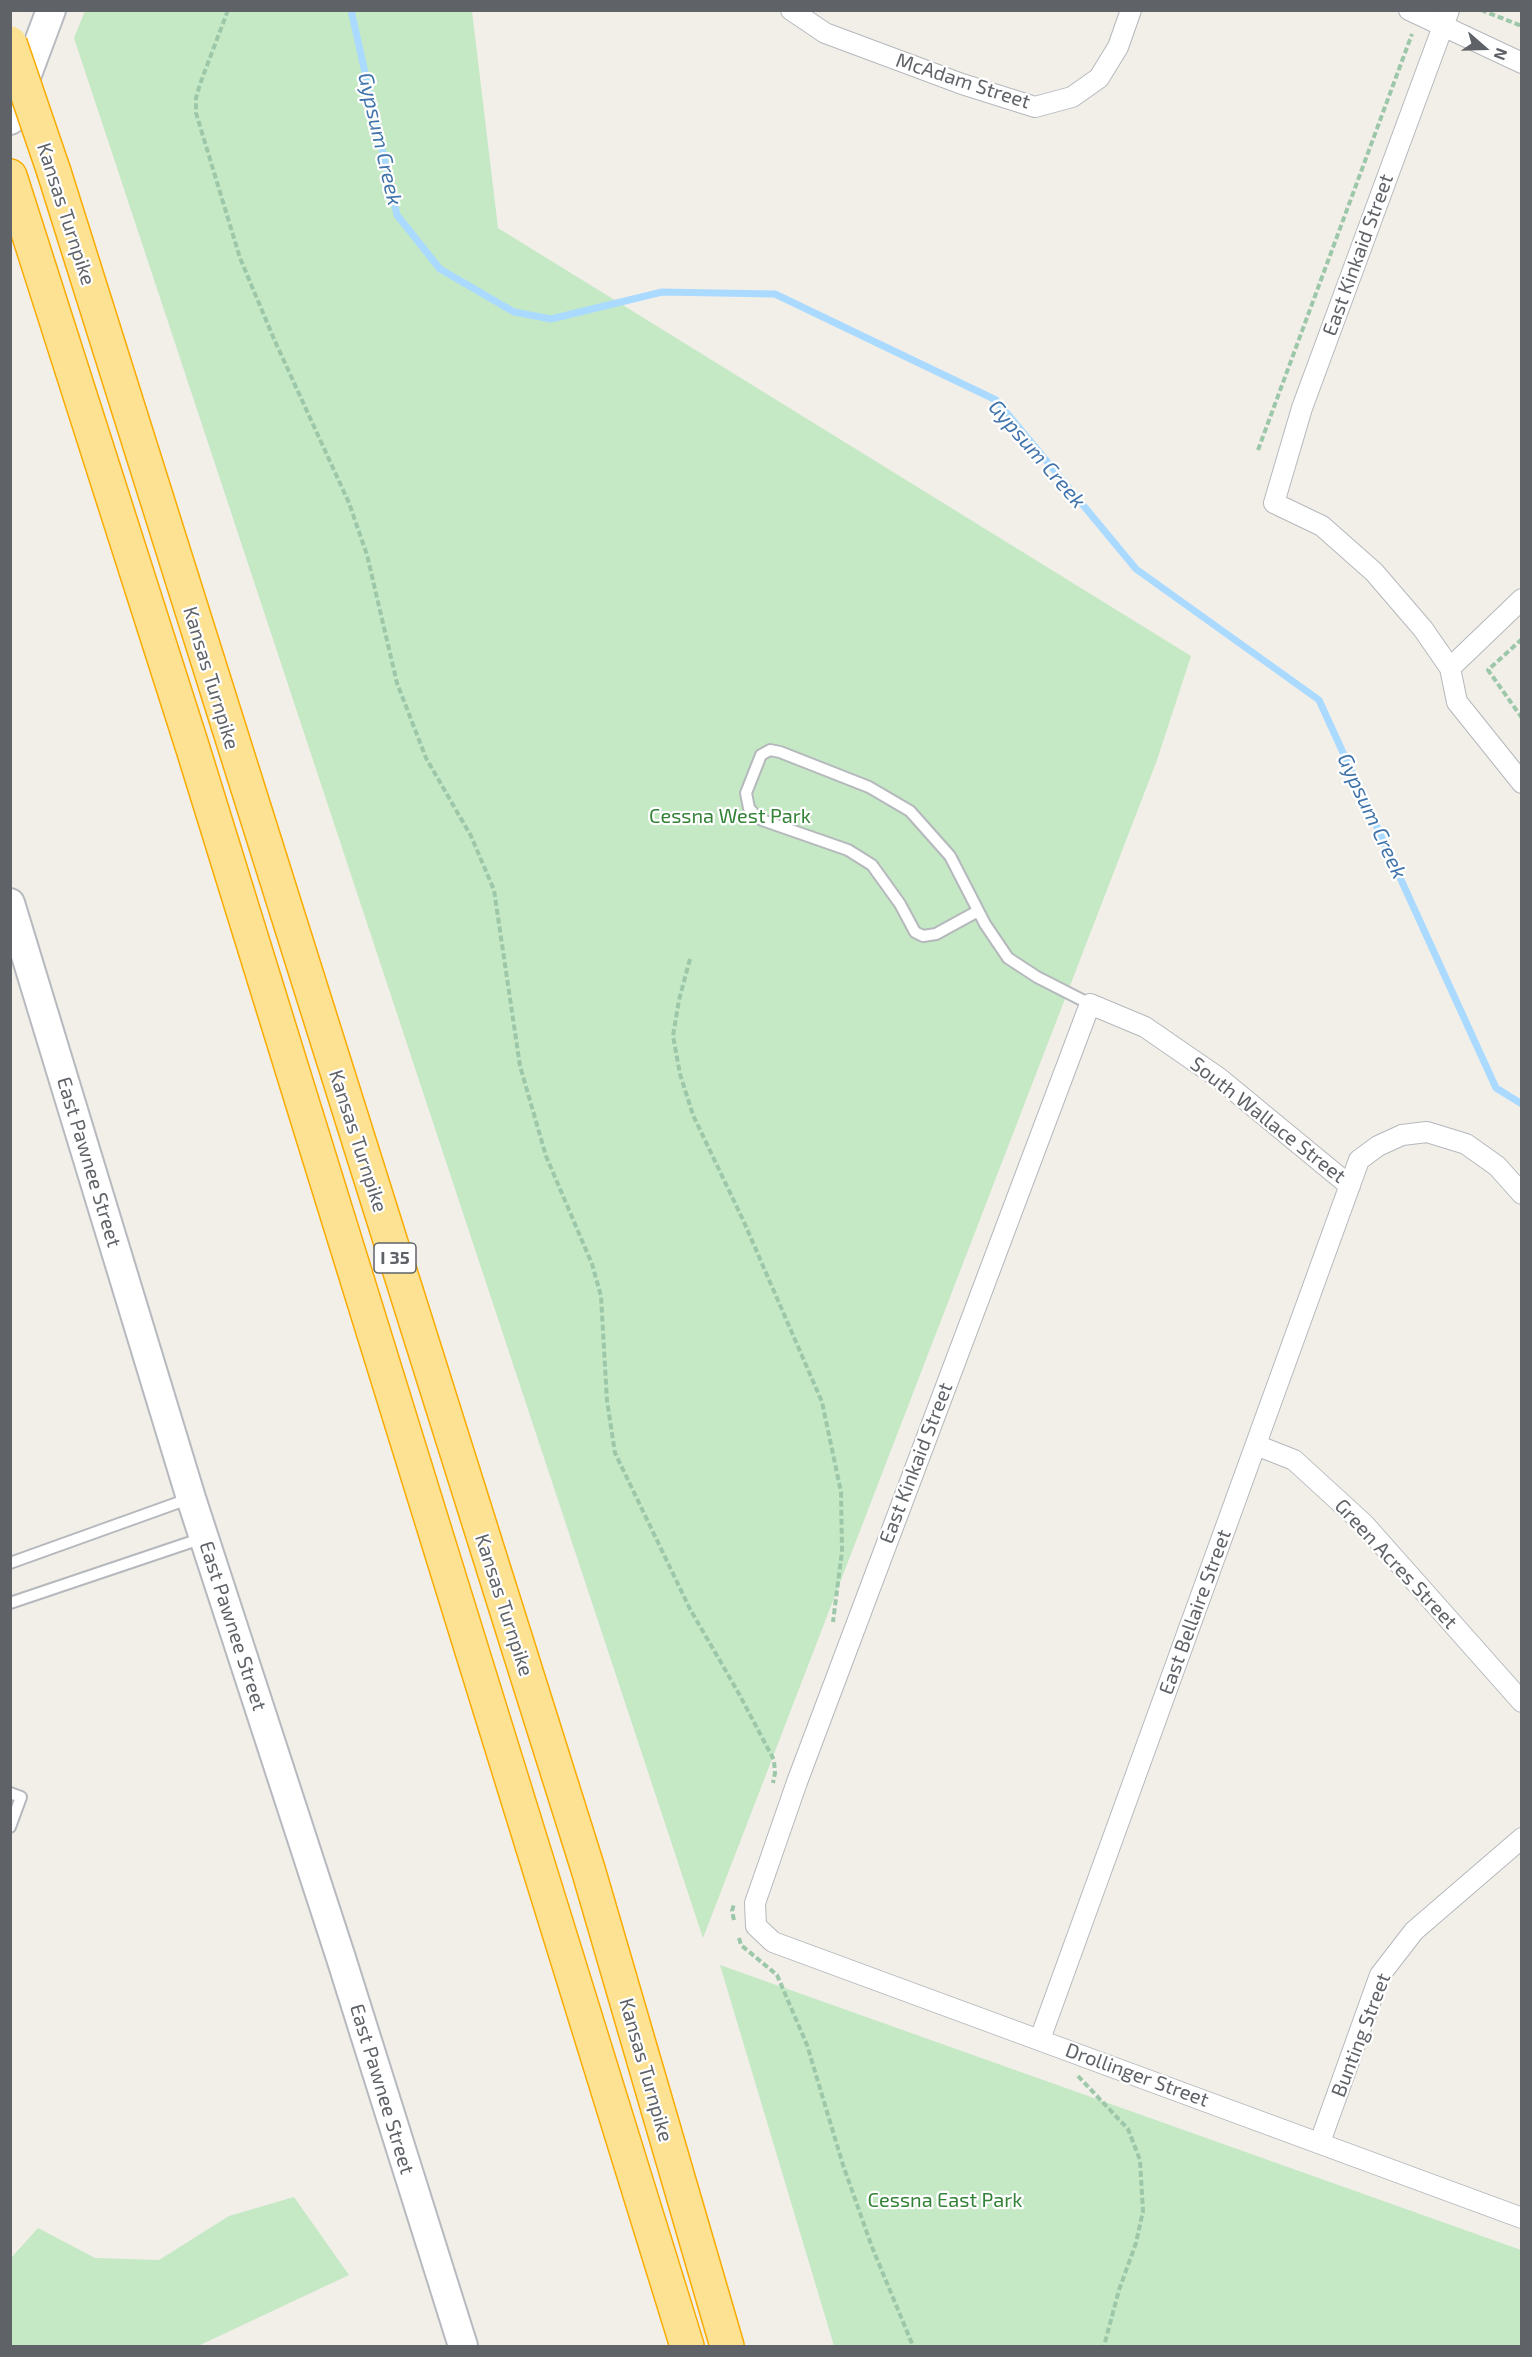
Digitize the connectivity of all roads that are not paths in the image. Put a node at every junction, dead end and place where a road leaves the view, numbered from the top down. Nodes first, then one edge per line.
1 (51, 10) edge
2 (791, 10) edge
3 (1131, 10) edge
4 (1414, 13) edge
5 (1446, 18) edge
6 (10, 43) edge
7 (1521, 63) edge
8 (10, 120) edge
9 (10, 176) edge
10 (1521, 599) edge
11 (1450, 668) junction
12 (1521, 783) edge
13 (10, 903) edge
14 (978, 911) junction
15 (1090, 1004) junction
16 (1350, 1186) junction
17 (1521, 1194) edge
18 (1256, 1445) junction
19 (192, 1498) junction
20 (204, 1538) junction
21 (10, 1563) edge
22 (10, 1603) edge
23 (1521, 1702) edge
24 (10, 1793) edge
25 (10, 1827) edge
26 (1521, 1838) edge
27 (756, 1926) joint
28 (1040, 2039) junction
29 (1320, 2142) junction
30 (1521, 2218) edge
31 (463, 2346) edge
32 (687, 2346) edge
33 (728, 2346) edge

1 - 8 main road
2 - 3 street, McAdam Street
4 - 5 street
5 - 7 street
5 - 11 street, East Kinkaid Street
6 - 33 highway, Kansas Turnpike / I 35, bridge
9 - 32 highway, Kansas Turnpike / I 35
10 - 11 street
11 - 12 street
13 - 19 main road, East Pawnee Street
14 - 14 lane
14 - 15 lane
15 - 16 street, South Wallace Street
15 - 27 street, East Kinkaid Street
16 - 17 street, South Wallace Street
16 - 18 street, East Bellaire Street
18 - 23 street, Green Acres Street
18 - 28 street, East Bellaire Street
19 - 20 main road, East Pawnee Street
19 - 21 lane
20 - 22 lane
20 - 31 main road, East Pawnee Street
24 - 25 lane
26 - 29 street, Bunting Street
27 - 28 street, Drollinger Street
28 - 29 street, Drollinger Street
29 - 30 street, Drollinger Street

